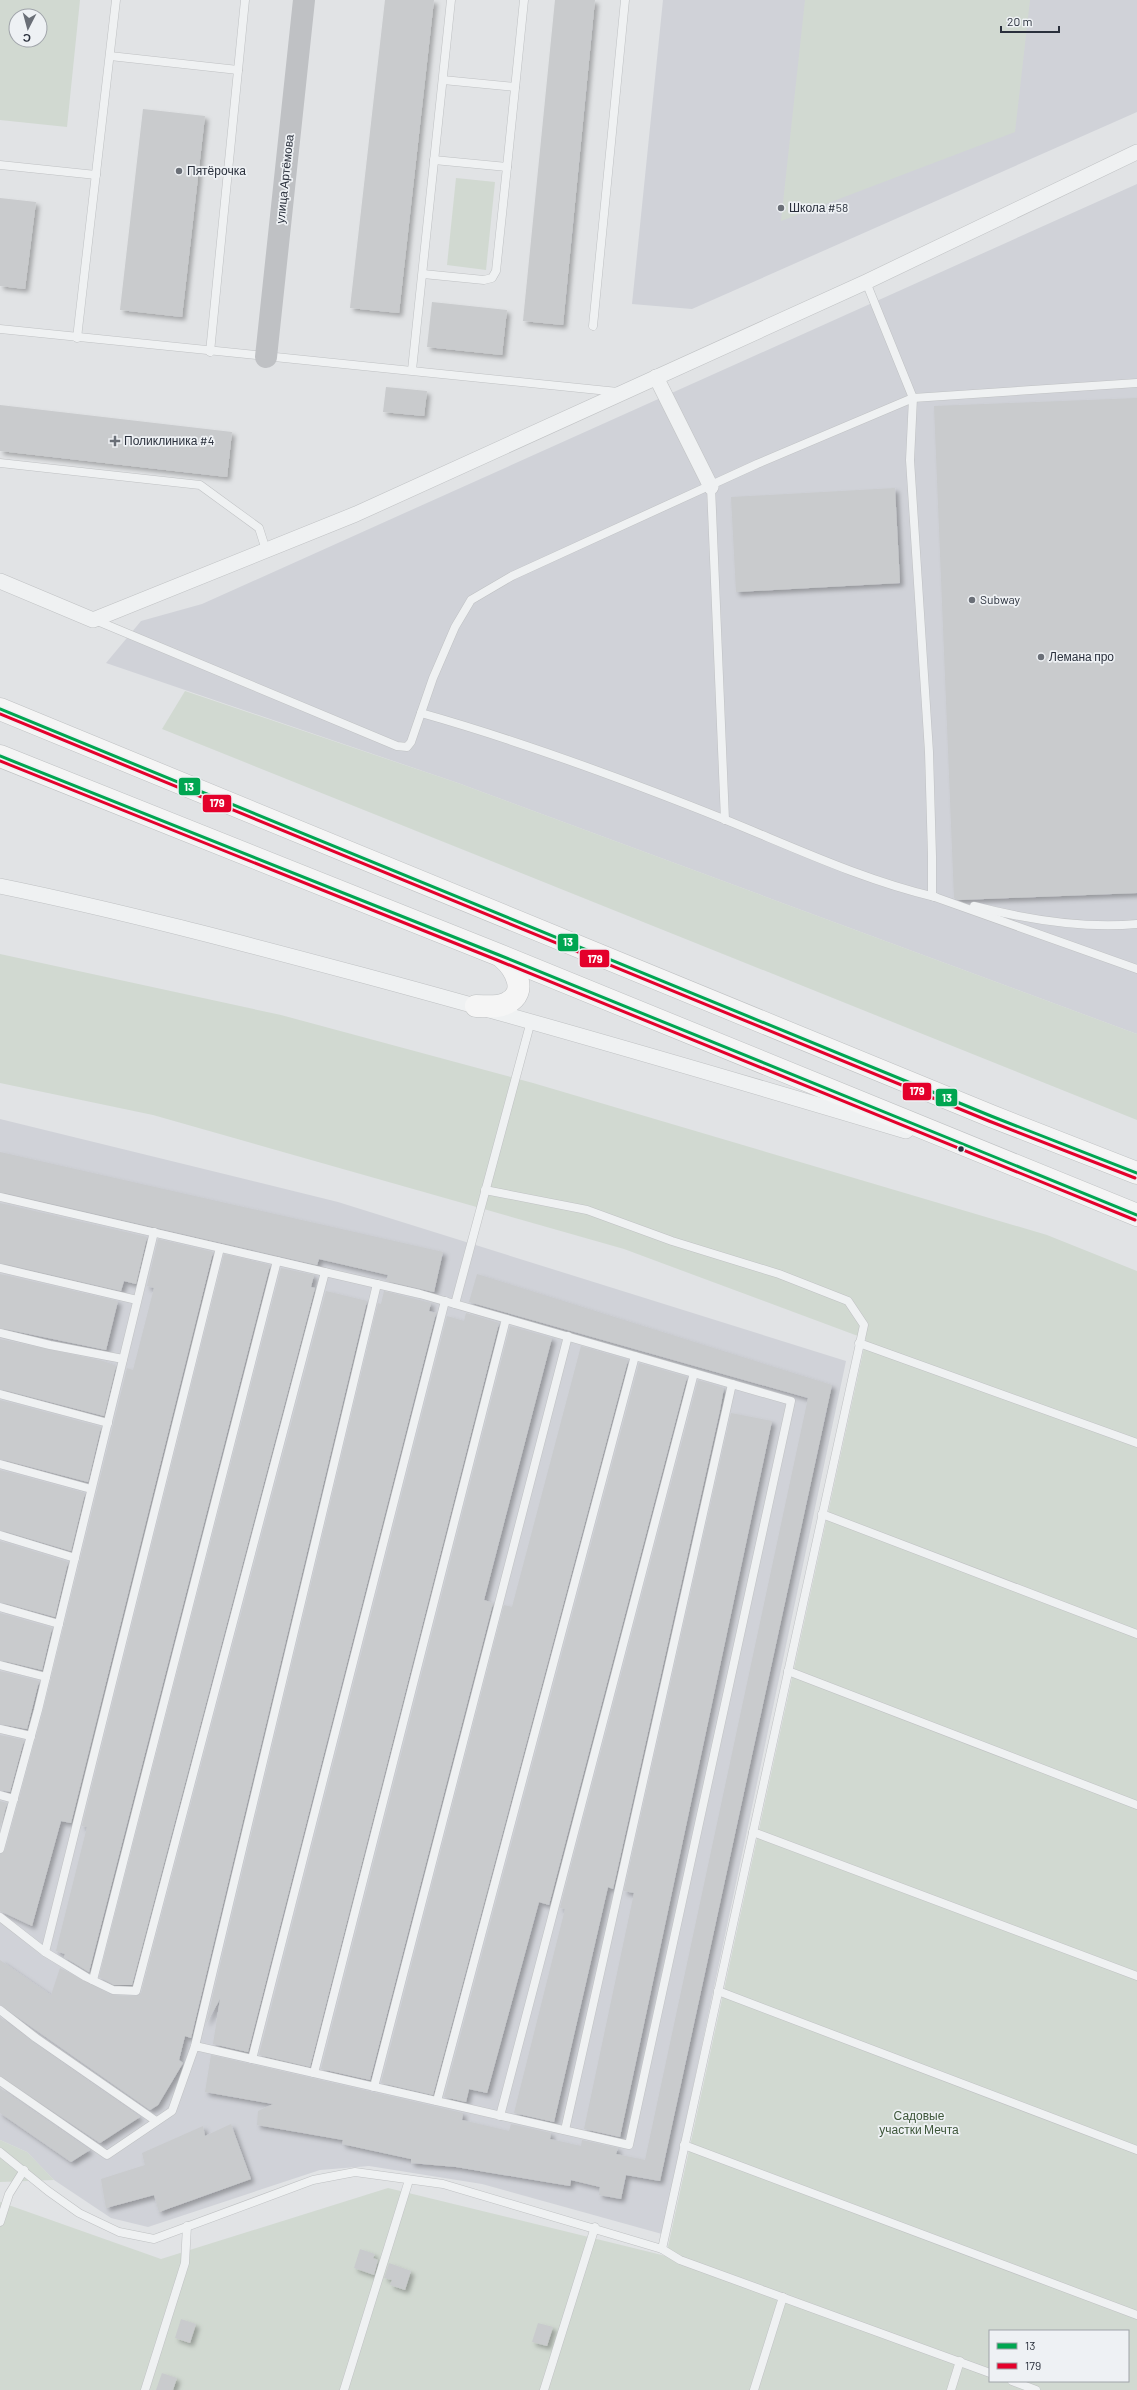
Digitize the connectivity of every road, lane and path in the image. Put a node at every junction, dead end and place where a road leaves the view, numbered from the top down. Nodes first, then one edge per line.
1 (116, 0) edge
2 (245, 0) edge
3 (304, 0) edge
4 (451, 0) edge
5 (524, 0) edge
6 (625, 0) edge
7 (110, 56) junction
8 (238, 70) junction
9 (443, 80) junction
10 (515, 87) junction
11 (1137, 152) edge
12 (434, 160) junction
13 (0, 165) edge
14 (507, 168) junction
15 (96, 175) junction
16 (423, 274) junction
17 (866, 282) junction
18 (593, 326) dead end
19 (0, 329) edge
20 (77, 338) junction
21 (210, 352) junction
22 (266, 357) junction
23 (412, 370) junction
24 (656, 378) junction
25 (1137, 383) edge
26 (623, 392) junction
27 (913, 398) junction
28 (0, 463) edge
29 (711, 487) junction
30 (266, 550) junction
31 (0, 581) edge
32 (93, 620) junction
33 (0, 709) edge
34 (421, 713) junction
35 (0, 756) edge
36 (725, 820) junction
37 (0, 886) edge
38 (932, 896) junction
39 (1137, 924) edge
40 (500, 955) junction
41 (1137, 969) edge
42 (476, 1006) junction
43 (531, 1021) junction
44 (979, 1152) junction
45 (1137, 1173) edge
46 (484, 1190) junction
47 (0, 1197) edge
48 (1137, 1215) edge
49 (154, 1232) junction
50 (220, 1248) junction
51 (277, 1261) junction
52 (0, 1268) edge
53 (325, 1272) junction
54 (377, 1284) junction
55 (137, 1300) junction
56 (445, 1301) junction
57 (454, 1304) junction
58 (506, 1319) junction
59 (0, 1333) edge
60 (568, 1336) junction
61 (859, 1343) junction
62 (635, 1356) junction
63 (123, 1359) junction
64 (694, 1373) junction
65 (732, 1384) junction
66 (0, 1394) edge
67 (108, 1423) junction
68 (1137, 1443) edge
69 (0, 1464) edge
70 (91, 1489) junction
71 (822, 1514) junction
72 (0, 1536) edge
73 (75, 1558) junction
74 (0, 1607) edge
75 (59, 1624) junction
76 (1137, 1634) edge
77 (0, 1665) edge
78 (788, 1671) junction
79 (46, 1677) junction
80 (0, 1728) edge
81 (31, 1736) junction
82 (0, 1795) edge
83 (14, 1799) junction
84 (1137, 1805) edge
85 (753, 1832) junction
86 (0, 1850) edge
87 (0, 1918) edge
88 (45, 1952) junction
89 (1137, 1976) edge
90 (93, 1980) junction
91 (718, 1991) junction
92 (0, 2010) edge
93 (195, 2046) junction
94 (252, 2059) junction
95 (314, 2073) junction
96 (0, 2081) edge
97 (374, 2087) junction
98 (437, 2101) junction
99 (500, 2116) junction
100 (156, 2121) junction
101 (565, 2130) junction
102 (684, 2145) junction
103 (1137, 2150) edge
104 (0, 2152) edge
105 (24, 2170) junction
106 (409, 2180) junction
107 (0, 2222) edge
108 (187, 2226) junction
109 (594, 2227) junction
110 (662, 2248) junction
111 (784, 2297) junction
112 (1137, 2315) edge
113 (960, 2361) junction
114 (989, 2373) edge
115 (1015, 2382) edge
116 (145, 2390) edge
117 (344, 2390) edge
118 (544, 2390) edge
119 (754, 2390) edge
120 (951, 2390) edge
121 (1036, 2390) edge

1 - 7 lane
2 - 8 lane
3 - 22 street, улица Артёмова
4 - 9 lane
5 - 10 lane
6 - 18 lane
7 - 8 lane
7 - 15 lane
8 - 21 lane
9 - 10 lane
9 - 12 lane
10 - 14 lane
11 - 17 street
12 - 14 lane
12 - 16 lane
13 - 15 lane
14 - 16 lane
15 - 20 lane
16 - 23 lane
17 - 24 street
17 - 27 lane
19 - 20 lane
20 - 21 lane
21 - 22 lane
22 - 23 lane
23 - 26 lane
24 - 26 street
24 - 29 street
25 - 27 lane
26 - 30 street
27 - 29 lane
27 - 38 lane
28 - 30 lane
29 - 34 lane
29 - 36 lane
30 - 32 street
31 - 32 street
32 - 34 lane
33 - 45 main road
34 - 36 lane
35 - 40 main road
36 - 38 lane
37 - 42 street
38 - 39 lane
38 - 41 lane
40 - 42 main road
40 - 44 main road
42 - 43 street
43 - 44 street
43 - 46 lane
44 - 48 main road
46 - 57 lane
46 - 61 lane
47 - 49 lane
49 - 50 lane
49 - 55 lane
50 - 51 lane
50 - 88 lane
51 - 53 lane
51 - 90 lane
52 - 55 lane
53 - 54 lane
53 - 90 lane
54 - 56 lane
54 - 93 lane
55 - 63 lane
56 - 57 lane
56 - 94 lane
57 - 58 lane
58 - 60 lane
58 - 95 lane
59 - 63 lane
60 - 62 lane
60 - 97 lane
61 - 68 lane
61 - 71 lane
62 - 64 lane
62 - 98 lane
63 - 67 lane
64 - 65 lane
64 - 99 lane
65 - 101 lane
65 - 101 lane
66 - 67 lane
67 - 70 lane
69 - 70 lane
70 - 73 lane
71 - 76 lane
71 - 78 lane
72 - 73 lane
73 - 75 lane
74 - 75 lane
75 - 79 lane
77 - 79 lane
78 - 84 lane
78 - 85 lane
79 - 81 lane
80 - 81 lane
81 - 83 lane
82 - 83 lane
83 - 86 lane
85 - 89 lane
85 - 91 lane
87 - 88 lane
88 - 90 lane
91 - 102 lane
91 - 103 lane
92 - 100 lane
93 - 94 lane
93 - 100 lane
94 - 95 lane
95 - 97 lane
96 - 100 lane
97 - 98 lane
98 - 99 lane
99 - 101 lane
102 - 110 lane
102 - 112 lane
104 - 105 lane
105 - 107 lane
105 - 108 lane
106 - 108 lane
106 - 109 lane
106 - 117 lane
108 - 116 lane
109 - 110 lane
109 - 118 lane
110 - 111 lane
111 - 113 lane
111 - 119 lane
113 - 114 lane
113 - 120 lane
115 - 121 lane

